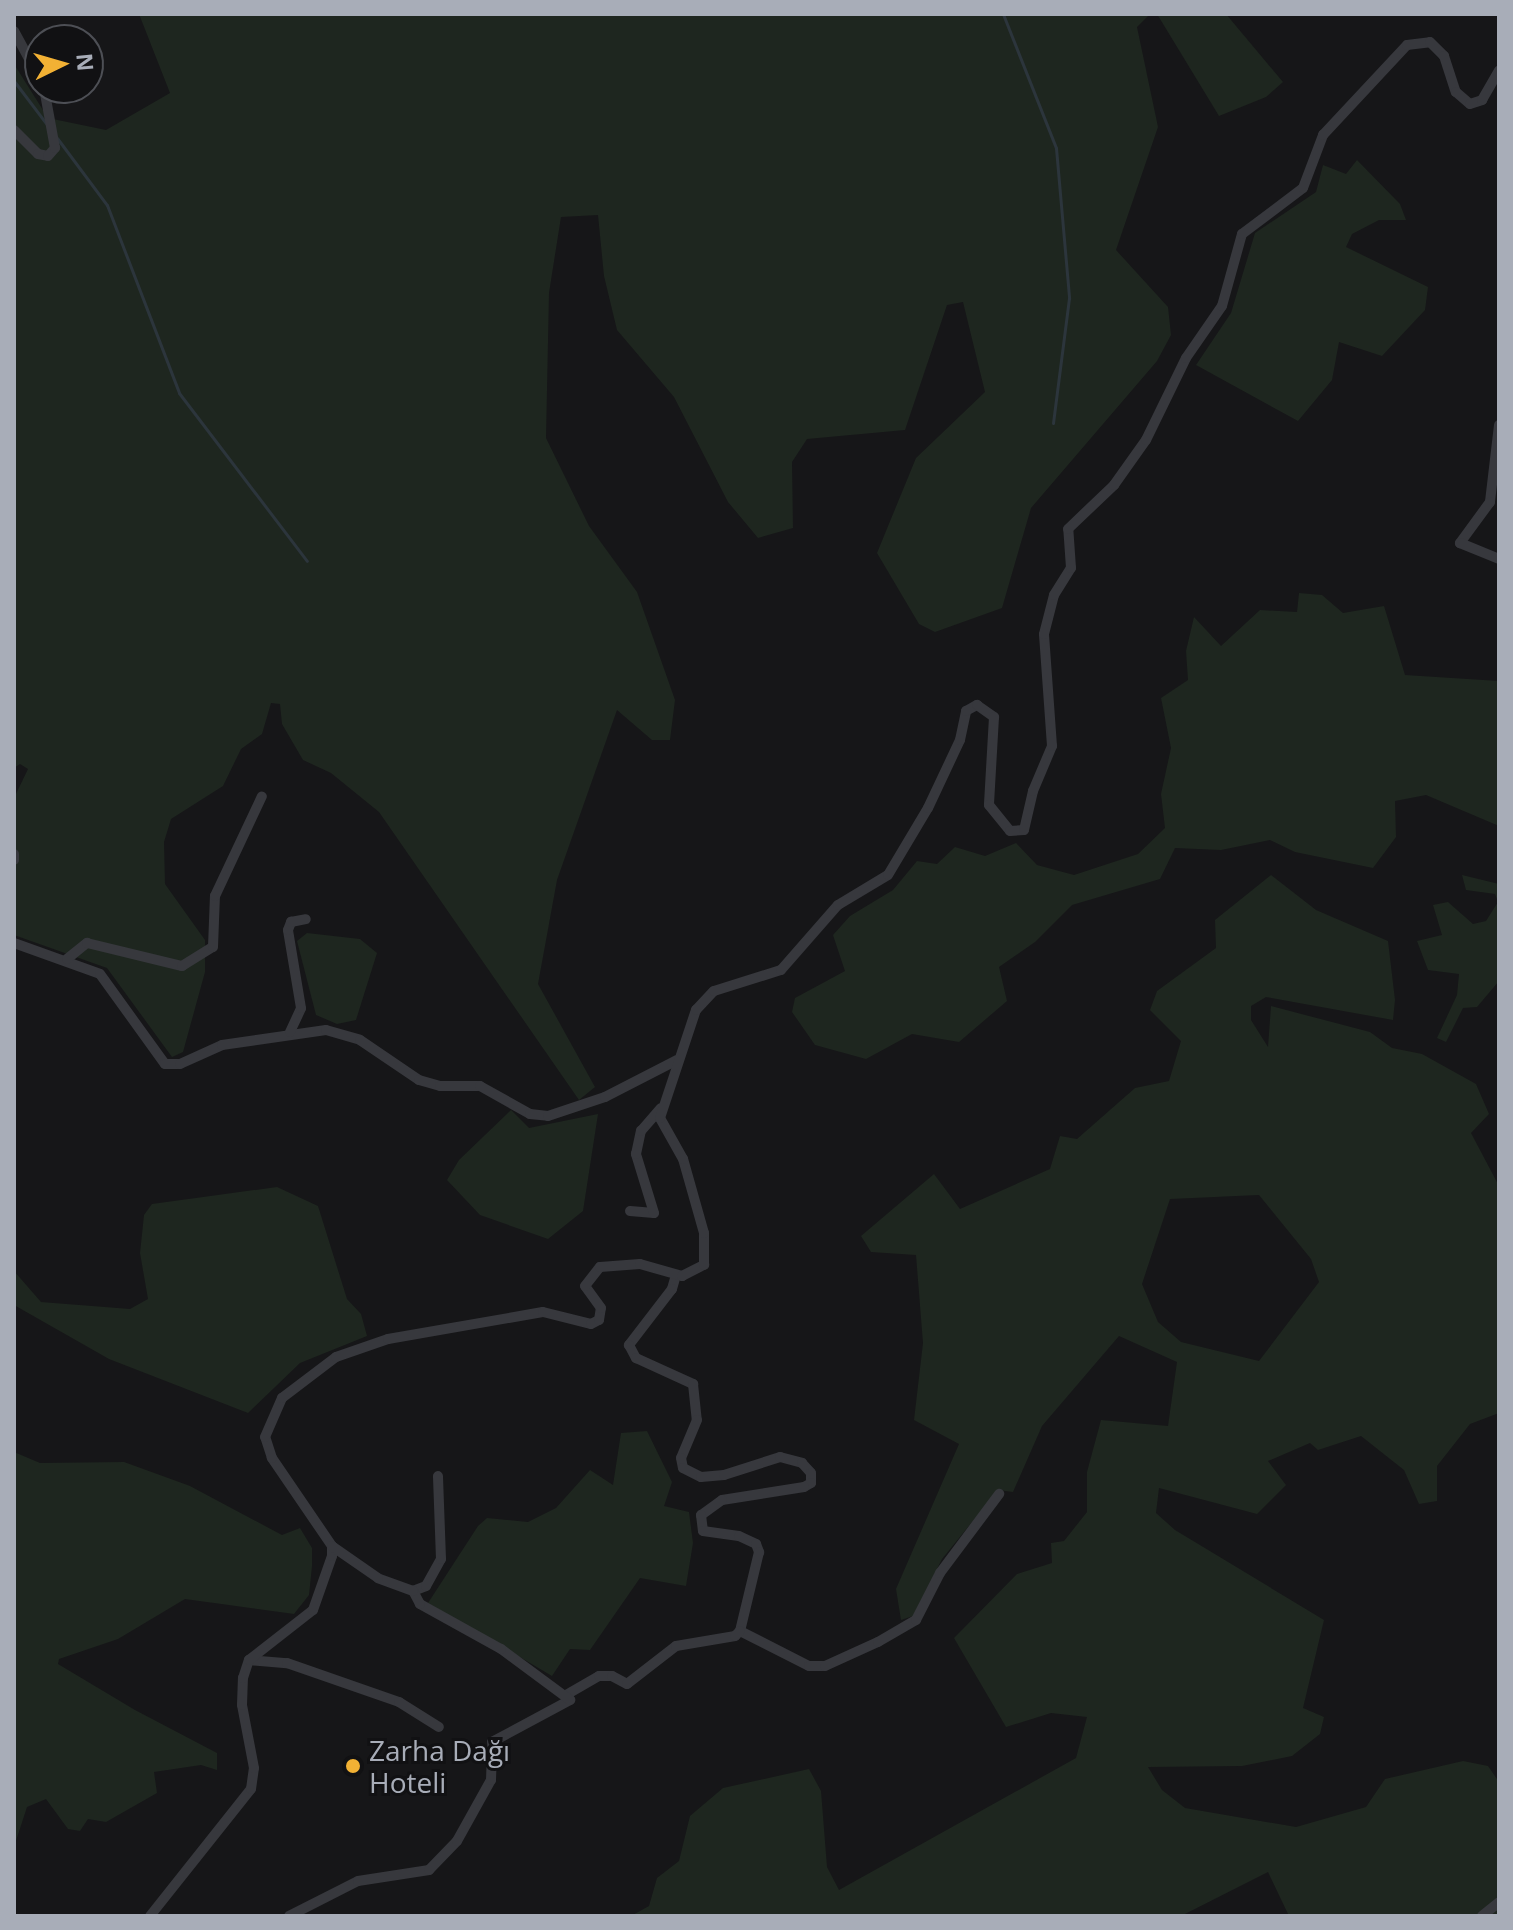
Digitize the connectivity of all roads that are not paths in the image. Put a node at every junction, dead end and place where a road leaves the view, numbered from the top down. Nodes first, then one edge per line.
1 (14, 31) edge
2 (24, 49) edge
3 (1499, 71) edge
4 (47, 104) edge
5 (14, 130) edge
6 (1499, 425) edge
7 (1499, 559) edge
8 (262, 796) dead end
9 (306, 919) dead end
10 (14, 943) edge
11 (67, 959) junction
12 (290, 1032) junction
13 (677, 1060) junction
14 (662, 1106) junction
15 (630, 1211) dead end
16 (676, 1275) junction
17 (438, 1476) dead end
18 (999, 1494) dead end
19 (332, 1546) junction
20 (413, 1591) junction
21 (740, 1631) junction
22 (249, 1660) junction
23 (566, 1695) junction
24 (439, 1727) dead end
25 (1499, 1902) edge
26 (150, 1916) edge
27 (289, 1916) edge
28 (1482, 1916) edge

1 - 2 street
3 - 13 street
4 - 5 street
6 - 7 street
8 - 11 street
9 - 12 street
10 - 11 street
11 - 12 street
12 - 13 street
13 - 14 street
14 - 15 street
14 - 16 street
16 - 19 street
16 - 21 street
17 - 20 street
18 - 21 street
19 - 20 street
19 - 22 street
20 - 23 street
21 - 23 street
22 - 24 street
22 - 26 street
23 - 27 street
25 - 28 street

